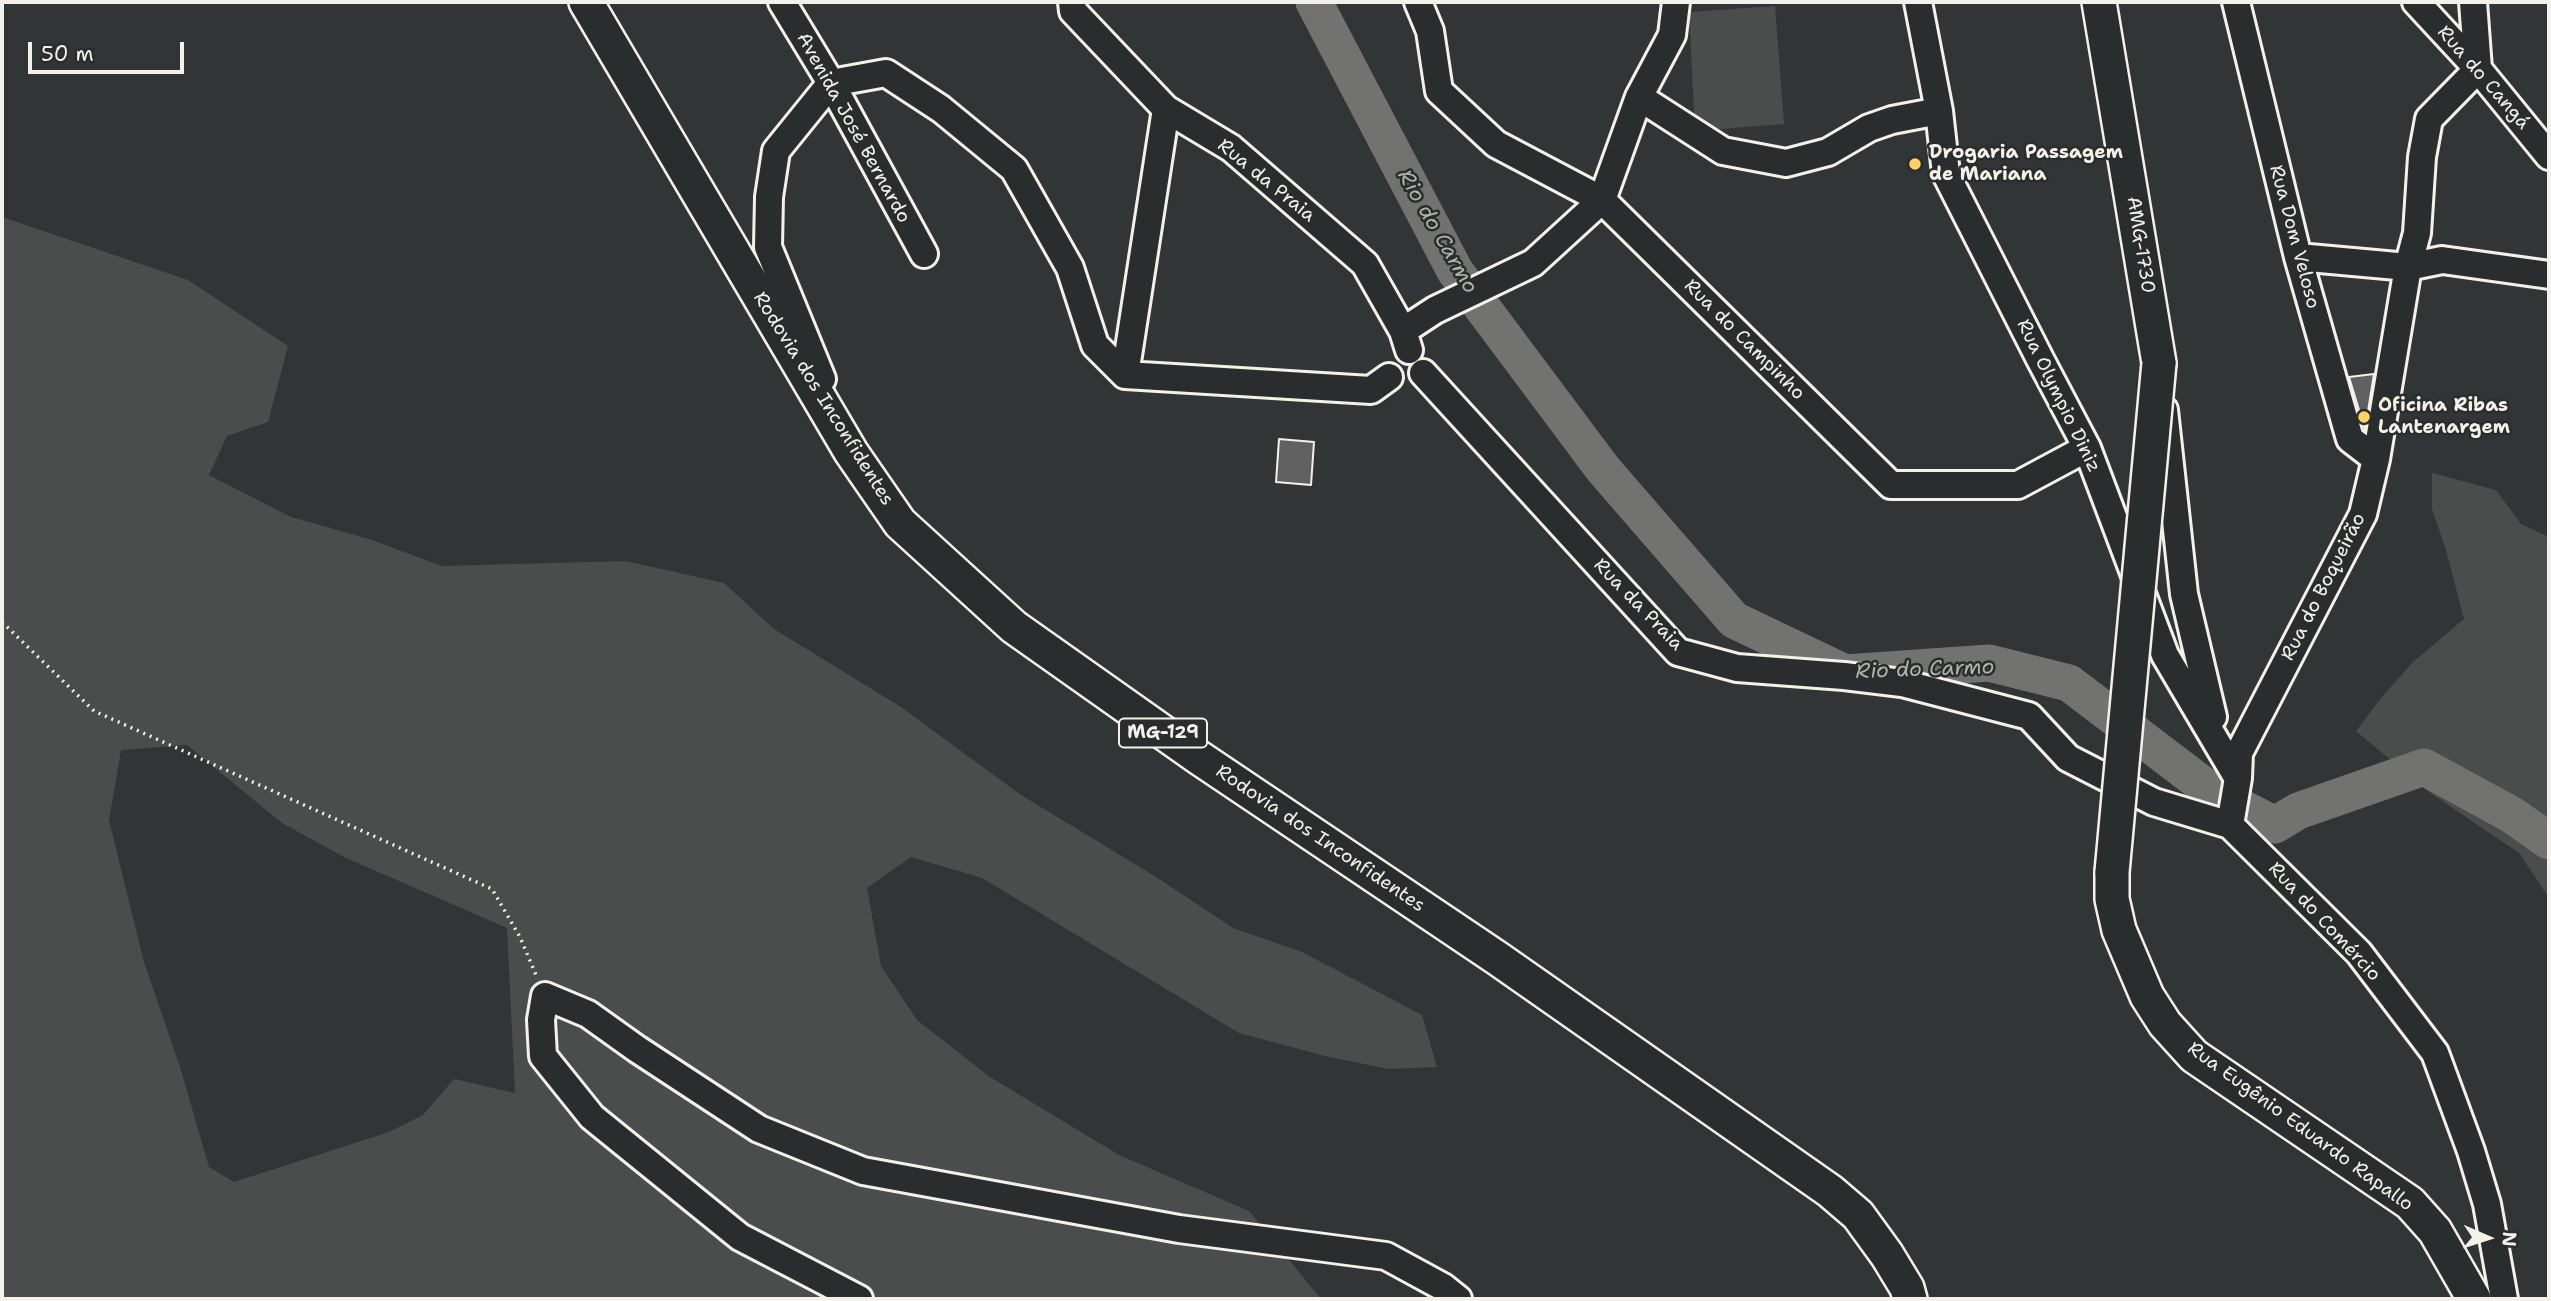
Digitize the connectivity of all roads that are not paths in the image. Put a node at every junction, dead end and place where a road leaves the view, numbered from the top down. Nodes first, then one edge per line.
1 (586, 2) edge
2 (782, 2) edge
3 (1072, 2) edge
4 (1418, 2) edge
5 (1676, 2) edge
6 (1918, 2) edge
7 (2099, 2) edge
8 (2236, 2) edge
9 (2416, 2) edge
10 (2473, 2) edge
11 (2478, 69) junction
12 (831, 83) junction
13 (1639, 97) junction
14 (1166, 109) junction
15 (1939, 111) junction
16 (2549, 156) edge
17 (1602, 200) junction
18 (923, 254) dead end
19 (2298, 257) junction
20 (2408, 267) junction
21 (2549, 275) edge
22 (1406, 340) junction
23 (2160, 363) junction
24 (1423, 373) junction
25 (1125, 375) junction
26 (1390, 377) junction
27 (2087, 448) junction
28 (851, 452) junction
29 (2376, 459) junction
30 (2219, 742) junction
31 (2238, 778) junction
32 (2230, 825) junction
33 (2112, 872) joint
34 (859, 1299) edge
35 (1458, 1299) edge
36 (1910, 1299) edge
37 (2474, 1299) edge
38 (2504, 1299) edge

1 - 28 main road, Rodovia dos Inconfidentes / MG-129
2 - 12 street, Avenida José Bernardo
3 - 14 street, Rua da Praia
4 - 17 street, Rua do Campinho
5 - 13 street
6 - 15 street, Rua Olympio Diniz
7 - 23 main road, AMG-1730
8 - 19 street, Rua Dom Veloso
9 - 11 street, Rua do Cangá
10 - 11 street
11 - 16 street, Rua do Cangá
11 - 20 street, Rua do Boqueirão
12 - 18 street, Avenida José Bernardo
12 - 25 street
12 - 28 street
13 - 15 street
13 - 17 street
14 - 22 street, Rua da Praia
14 - 25 street
15 - 27 street, Rua Olympio Diniz
17 - 22 street
17 - 27 street, Rua do Campinho
19 - 20 street
19 - 29 street, Rua Dom Veloso
20 - 21 street
20 - 29 street, Rua do Boqueirão
22 - 24 street
22 - 26 street
23 - 30 street
23 - 33 main road, AMG-1730, bridge
24 - 26 street
24 - 32 street, Rua da Praia
25 - 26 street
27 - 30 street, Rua Olympio Diniz
28 - 36 main road, Rodovia dos Inconfidentes / MG-129
29 - 31 street, Rua do Boqueirão
30 - 31 street, Rua Olympio Diniz
31 - 32 street, Rua do Boqueirão
32 - 38 street, Rua do Comércio
33 - 37 main road, Rua Eugênio Eduardo Rapallo
34 - 35 street

